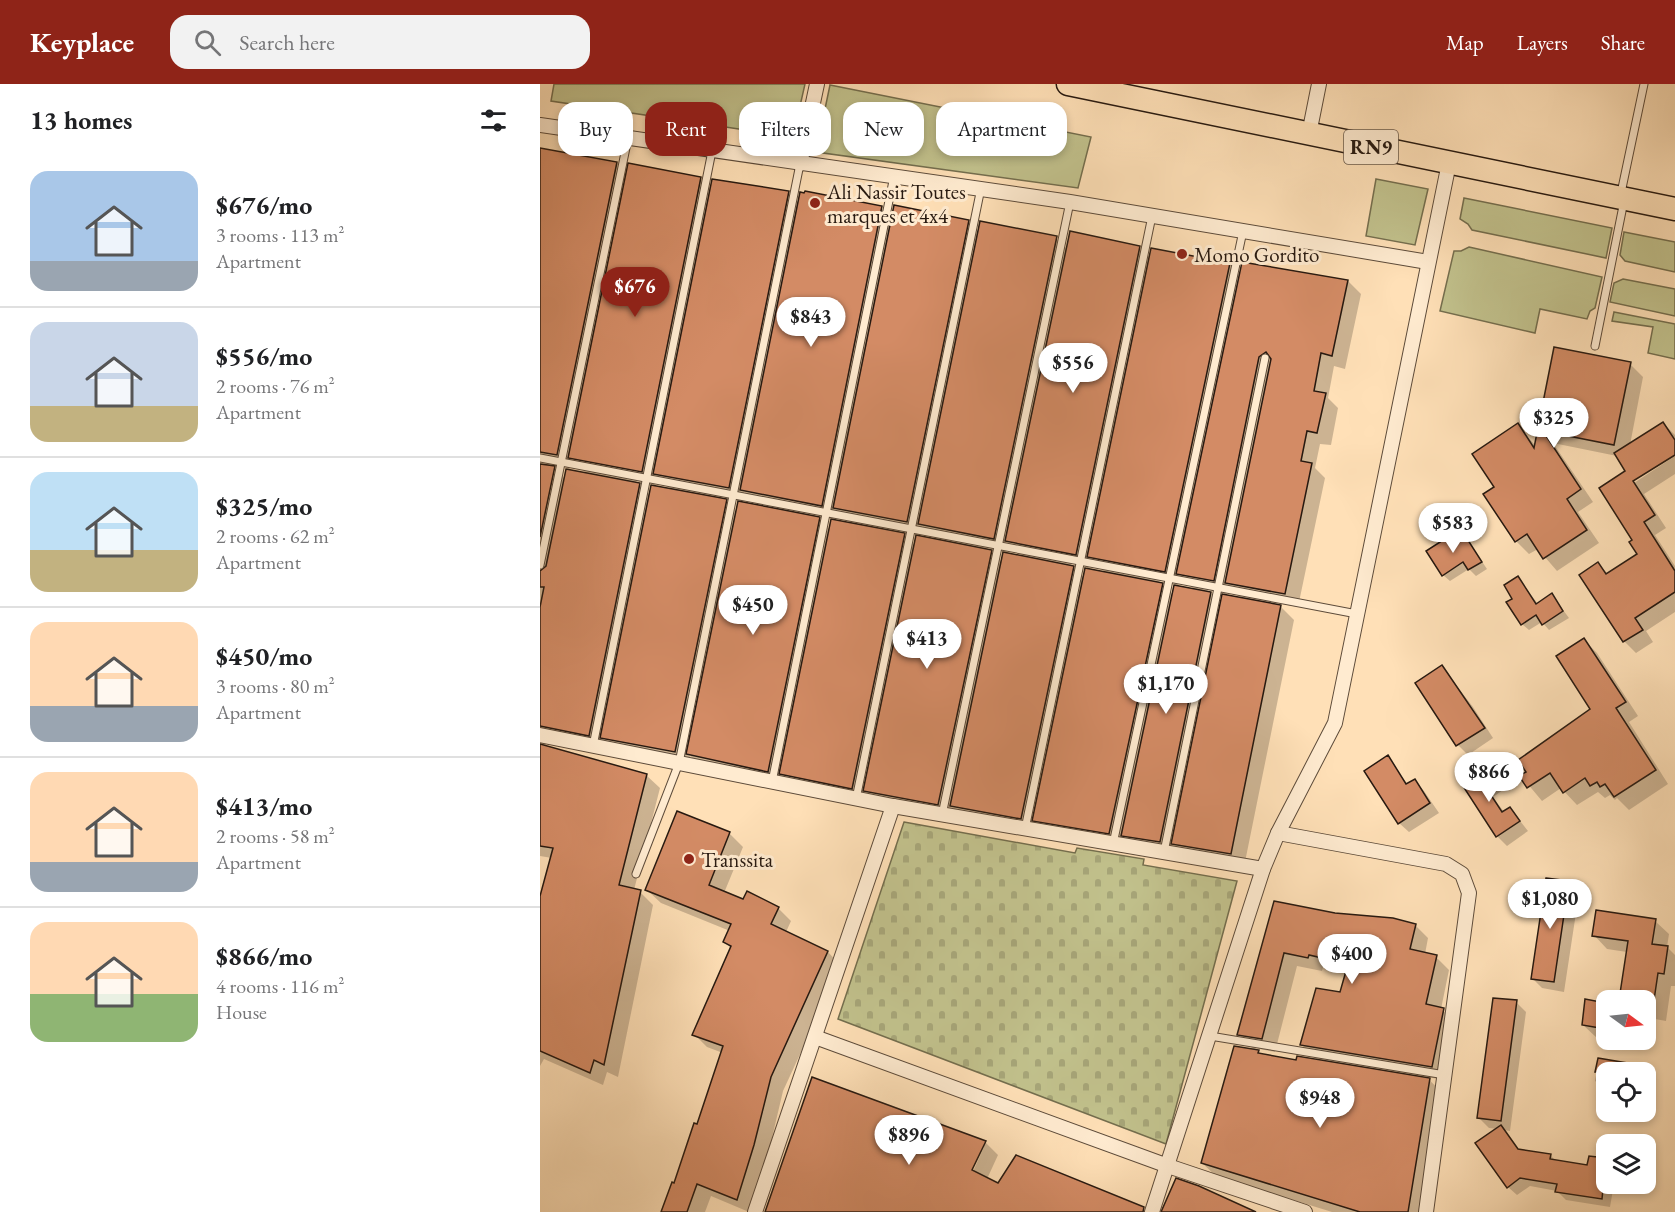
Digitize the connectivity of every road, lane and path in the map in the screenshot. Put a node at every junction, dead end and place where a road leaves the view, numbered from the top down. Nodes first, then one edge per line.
1 (817, 84) edge
2 (1068, 84) edge
3 (1319, 84) edge
4 (1644, 84) edge
5 (540, 125) edge
6 (558, 128) edge
7 (1309, 134) junction
8 (727, 153) edge
9 (624, 156) edge
10 (711, 156) edge
11 (1449, 163) junction
12 (801, 164) junction
13 (894, 176) junction
14 (981, 188) junction
15 (1622, 198) junction
16 (1070, 202) junction
17 (1675, 209) edge
18 (1152, 216) junction
19 (1243, 231) junction
20 (1428, 262) junction
21 (1595, 346) dead end
22 (1265, 358) dead end
23 (540, 458) edge
24 (561, 462) junction
25 (646, 478) junction
26 (734, 494) junction
27 (826, 512) junction
28 (912, 529) junction
29 (998, 545) junction
30 (1080, 561) junction
31 (540, 565) edge
32 (1169, 578) junction
33 (1218, 587) junction
34 (1357, 614) junction
35 (540, 735) edge
36 (593, 746) junction
37 (679, 763) junction
38 (772, 782) junction
39 (856, 799) junction
40 (893, 806) junction
41 (942, 815) junction
42 (1024, 829) junction
43 (1278, 833) junction
44 (1113, 844) junction
45 (1164, 852) junction
46 (1263, 869) junction
47 (636, 874) dead end
48 (1210, 1036) junction
49 (815, 1037) junction
50 (1444, 1075) junction
51 (1168, 1166) junction
52 (755, 1212) edge
53 (1152, 1212) edge
54 (1305, 1212) edge
55 (1426, 1212) edge

1 - 12 street
2 - 7 main road, RN9
3 - 7 street
4 - 15 lane
5 - 6 street
7 - 11 main road, RN9
8 - 12 street
9 - 24 lane
10 - 25 lane
11 - 15 main road, RN9
11 - 20 street
12 - 13 street
12 - 26 lane
13 - 14 street
13 - 27 lane
14 - 16 street
14 - 28 lane
15 - 17 main road, RN9
15 - 21 lane
16 - 18 street
16 - 29 lane
18 - 19 street
18 - 30 lane
19 - 20 street
19 - 32 lane
20 - 34 street
22 - 33 lane
23 - 24 lane
24 - 25 lane
24 - 31 lane
25 - 26 lane
25 - 36 lane
26 - 27 lane
26 - 37 lane
27 - 28 lane
27 - 38 lane
28 - 29 lane
28 - 39 lane
29 - 30 lane
29 - 41 lane
30 - 32 lane
30 - 42 lane
32 - 33 lane
32 - 44 lane
33 - 34 lane
33 - 45 lane
34 - 43 street
35 - 36 street
36 - 37 street
37 - 38 street
37 - 47 lane
38 - 39 street
39 - 40 street
40 - 41 street
40 - 49 street
41 - 42 street
42 - 44 street
43 - 46 street
43 - 50 street
44 - 45 street
45 - 46 street
46 - 48 street
48 - 50 lane
48 - 51 street
49 - 51 street
49 - 52 street
50 - 55 street
51 - 53 street
51 - 54 street

